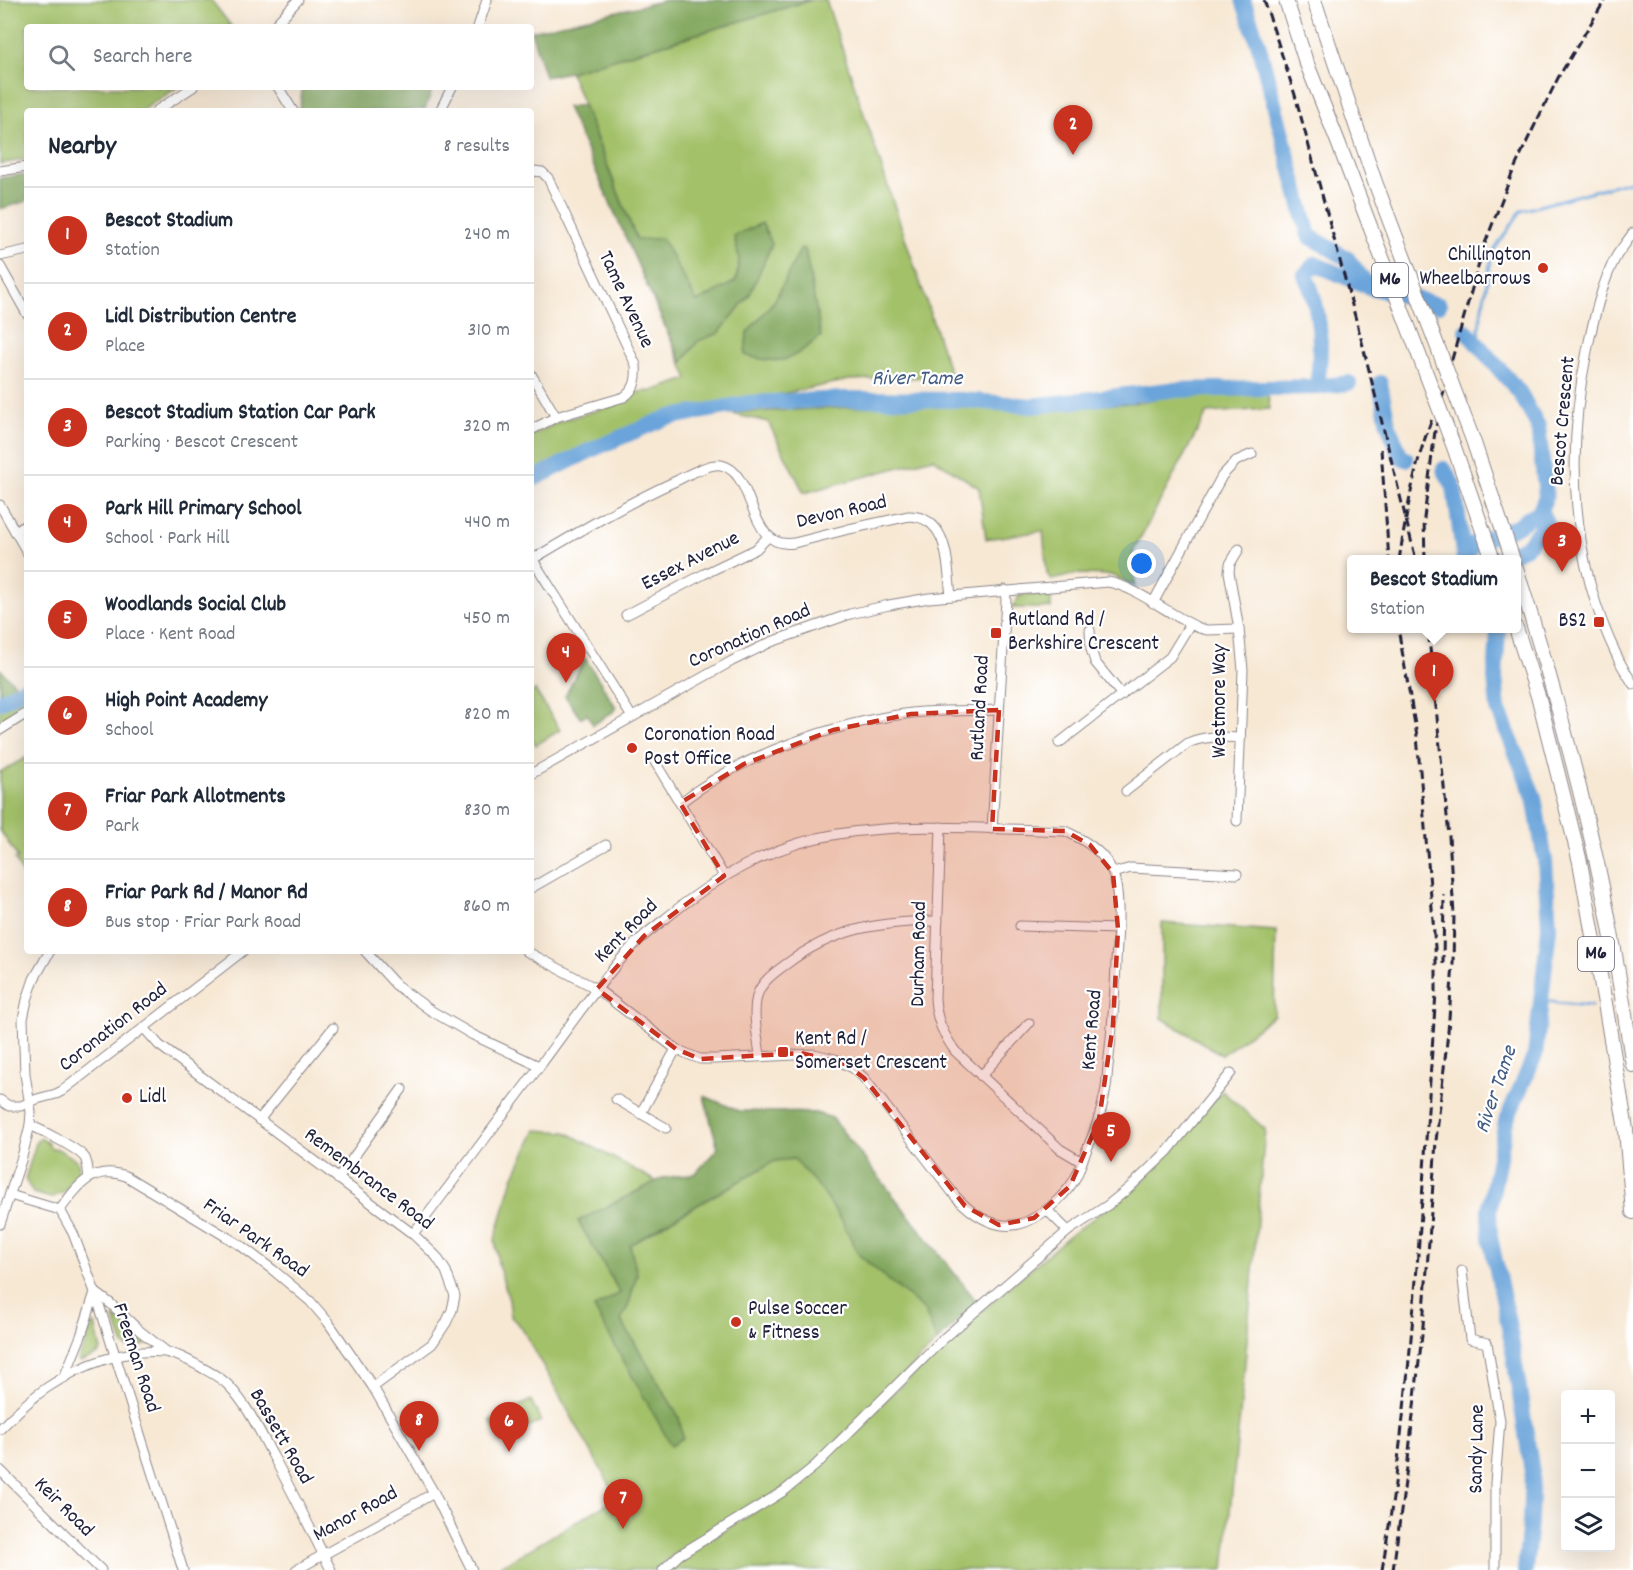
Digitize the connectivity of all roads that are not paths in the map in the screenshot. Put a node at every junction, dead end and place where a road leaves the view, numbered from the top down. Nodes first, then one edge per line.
1 (298, 0) edge
2 (487, 0) edge
3 (1286, 0) edge
4 (1314, 0) edge
5 (276, 24) edge
6 (479, 24) edge
7 (188, 90) edge
8 (280, 90) edge
9 (450, 90) edge
10 (161, 108) edge
11 (291, 108) edge
12 (442, 108) edge
13 (24, 167) edge
14 (0, 171) edge
15 (534, 171) edge
16 (1633, 233) edge
17 (24, 251) edge
18 (0, 256) edge
19 (0, 266) edge
20 (24, 309) edge
21 (534, 379) edge
22 (556, 417) junction
23 (534, 428) edge
24 (1252, 454) dead end
25 (0, 505) edge
26 (24, 526) edge
27 (15, 531) junction
28 (769, 536) junction
29 (24, 547) edge
30 (1239, 549) dead end
31 (1491, 555) edge
32 (1511, 555) edge
33 (534, 557) edge
34 (534, 561) edge
35 (1521, 585) edge
36 (1005, 590) junction
37 (951, 596) junction
38 (1153, 603) junction
39 (626, 615) dead end
40 (1190, 624) junction
41 (1239, 629) junction
42 (1090, 630) dead end
43 (1518, 633) edge
44 (1633, 684) edge
45 (1122, 695) junction
46 (999, 710) junction
47 (24, 715) edge
48 (632, 717) junction
49 (0, 730) edge
50 (1241, 738) junction
51 (1059, 743) dead end
52 (655, 762) dead end
53 (534, 772) edge
54 (1126, 791) dead end
55 (680, 803) junction
56 (1237, 820) dead end
57 (941, 827) junction
58 (992, 829) junction
59 (606, 845) dead end
60 (1113, 873) junction
61 (1237, 874) dead end
62 (724, 876) junction
63 (534, 886) edge
64 (938, 921) junction
65 (1020, 926) dead end
66 (1118, 929) junction
67 (48, 954) edge
68 (239, 954) edge
69 (368, 954) edge
70 (532, 954) edge
71 (597, 989) junction
72 (1029, 1023) dead end
73 (144, 1028) junction
74 (333, 1028) dead end
75 (676, 1049) junction
76 (760, 1056) junction
77 (1633, 1065) edge
78 (539, 1066) junction
79 (1231, 1073) dead end
80 (981, 1076) junction
81 (402, 1089) dead end
82 (616, 1099) dead end
83 (0, 1101) edge
84 (30, 1102) junction
85 (641, 1113) junction
86 (259, 1120) junction
87 (30, 1125) junction
88 (666, 1128) dead end
89 (1082, 1162) junction
90 (89, 1178) junction
91 (338, 1179) junction
92 (10, 1195) junction
93 (60, 1210) junction
94 (1047, 1210) junction
95 (1633, 1212) edge
96 (0, 1224) edge
97 (1068, 1231) junction
98 (413, 1234) junction
99 (1462, 1270) dead end
100 (95, 1292) junction
101 (166, 1352) junction
102 (115, 1357) junction
103 (64, 1378) junction
104 (373, 1387) junction
105 (0, 1429) edge
106 (0, 1470) edge
107 (434, 1493) junction
108 (323, 1554) junction
109 (101, 1570) edge
110 (183, 1570) edge
111 (296, 1570) edge
112 (331, 1570) edge
113 (472, 1570) edge
114 (663, 1570) edge
115 (1495, 1570) edge

1 - 5 street
2 - 6 street
3 - 31 highway, M6, bridge
4 - 32 highway, M6, bridge
7 - 10 street
8 - 11 street
9 - 12 street
13 - 14 street
15 - 22 street, Tame Avenue
16 - 44 street, Bescot Crescent
17 - 18 street
19 - 20 street
21 - 22 street
22 - 23 street, Tame Avenue
24 - 38 street
25 - 27 street
26 - 27 street
27 - 29 street
28 - 33 street, Devon Road
28 - 37 street, Devon Road
28 - 39 street, Essex Avenue
30 - 41 street, Westmore Way
34 - 48 street
35 - 77 highway, M6
36 - 37 street, Coronation Road
36 - 38 street, Coronation Road
36 - 46 street, Rutland Road
37 - 48 street, Coronation Road
38 - 40 street, Coronation Road
40 - 41 street, Coronation Road
40 - 45 street
41 - 50 street, Westmore Way
42 - 45 street
43 - 95 highway, M6
45 - 51 street
46 - 55 street
46 - 58 street, Rutland Road
47 - 49 street
48 - 53 street, Coronation Road
50 - 54 street
50 - 56 street, Westmore Way
52 - 55 street
55 - 62 street
57 - 58 street, Kent Road
57 - 62 street, Kent Road
57 - 64 street, Durham Road
58 - 60 street, Kent Road
59 - 63 street
60 - 61 street
60 - 66 street, Kent Road
62 - 71 street, Kent Road
64 - 76 street
64 - 80 street, Durham Road
65 - 66 street
66 - 89 street, Kent Road
67 - 84 street
68 - 73 street, Coronation Road
69 - 78 street
70 - 71 street
71 - 75 street, Kent Road
71 - 78 street, Kent Road
72 - 80 street
73 - 84 street, Coronation Road
73 - 86 street, Remembrance Road
74 - 86 street
75 - 76 street, Kent Road
75 - 85 street
76 - 94 street, Kent Road
78 - 98 street, Kent Road
79 - 97 street
80 - 89 street, Durham Road
81 - 91 street
82 - 85 street
83 - 84 street, Coronation Road
84 - 87 street
85 - 88 street
86 - 91 street, Remembrance Road
87 - 90 street
87 - 92 street
89 - 94 street, Kent Road
90 - 93 street
90 - 104 street, Friar Park Road
91 - 98 street, Remembrance Road
92 - 93 street
92 - 96 street
93 - 100 street, Freeman Road
94 - 97 street
97 - 114 street
98 - 104 street, Remembrance Road
99 - 115 street, Sandy Lane
100 - 101 street, Bassett Road
100 - 102 street, Freeman Road
100 - 103 street
101 - 102 street, Bassett Road
101 - 108 street, Bassett Road
102 - 103 street, Bassett Road
102 - 110 street, Freeman Road
103 - 105 street, Bassett Road
104 - 107 street, Friar Park Road
106 - 109 street, Keir Road
107 - 108 street, Manor Road
107 - 113 street, Friar Park Road
108 - 111 street, Manor Road
108 - 112 street, Bassett Road

